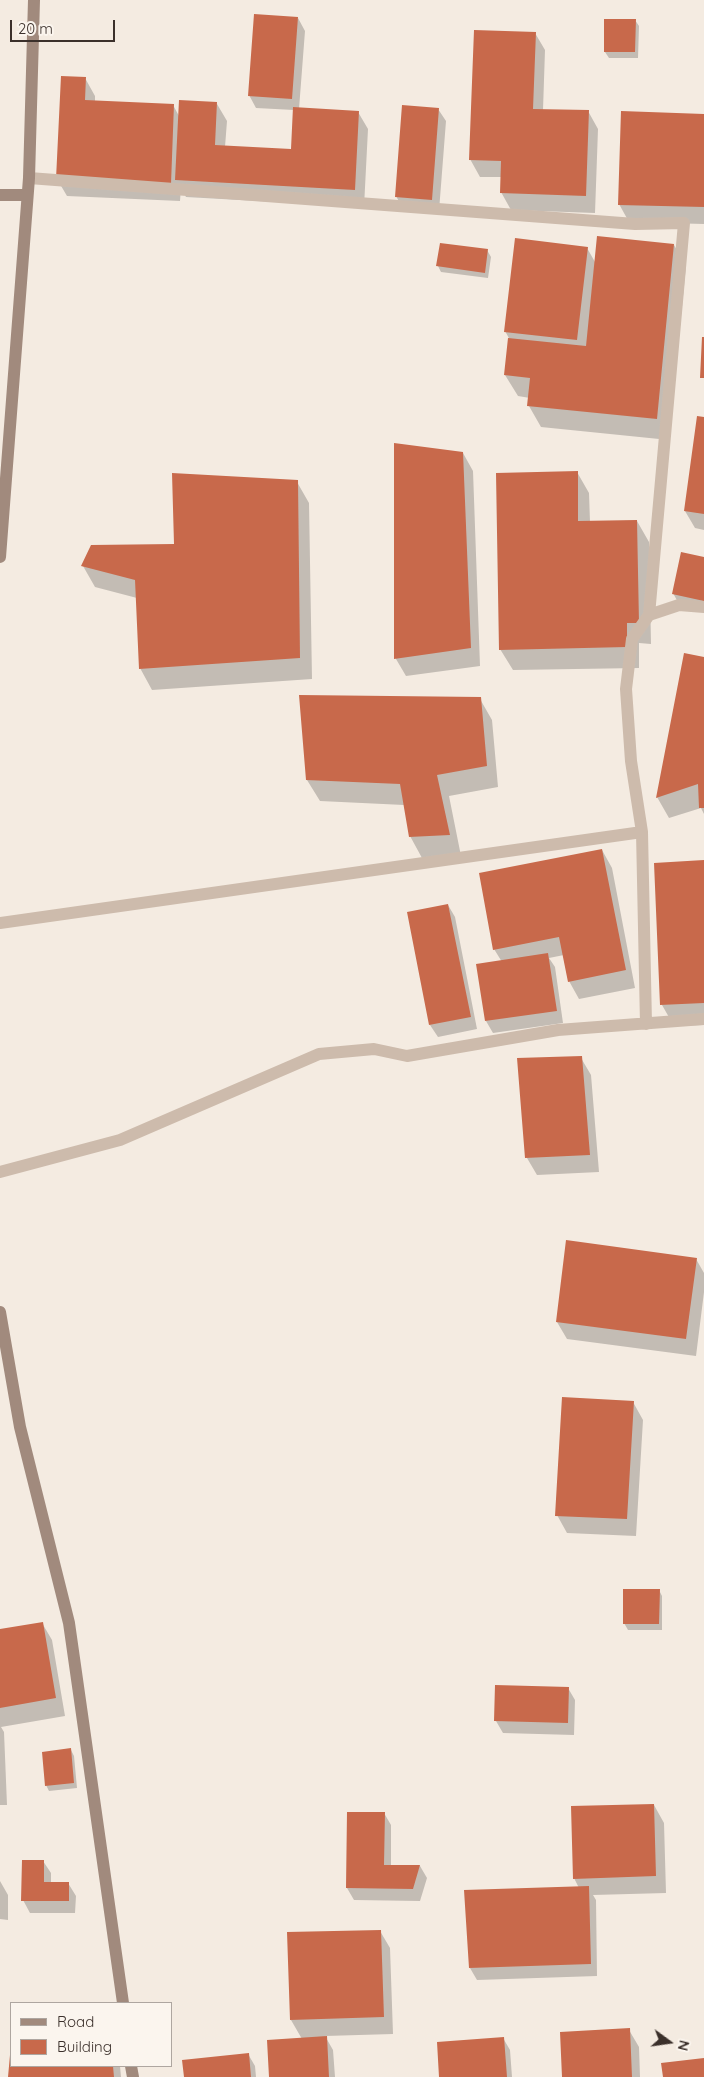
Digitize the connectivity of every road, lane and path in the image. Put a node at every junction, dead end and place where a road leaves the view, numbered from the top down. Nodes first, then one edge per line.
1 (34, 0) edge
2 (28, 178) junction
3 (0, 195) edge
4 (26, 195) junction
5 (4, 457) edge
6 (0, 557) edge
7 (704, 607) edge
8 (649, 615) junction
9 (642, 832) junction
10 (0, 922) edge
11 (704, 1019) edge
12 (646, 1024) junction
13 (0, 1172) edge
14 (0, 1312) edge
15 (122, 2002) edge

1 - 2 street
2 - 4 street
2 - 8 street
3 - 4 street
4 - 5 street
5 - 6 street
7 - 8 street
8 - 9 street
9 - 10 street
9 - 12 street
11 - 12 street
12 - 13 street
14 - 15 street

